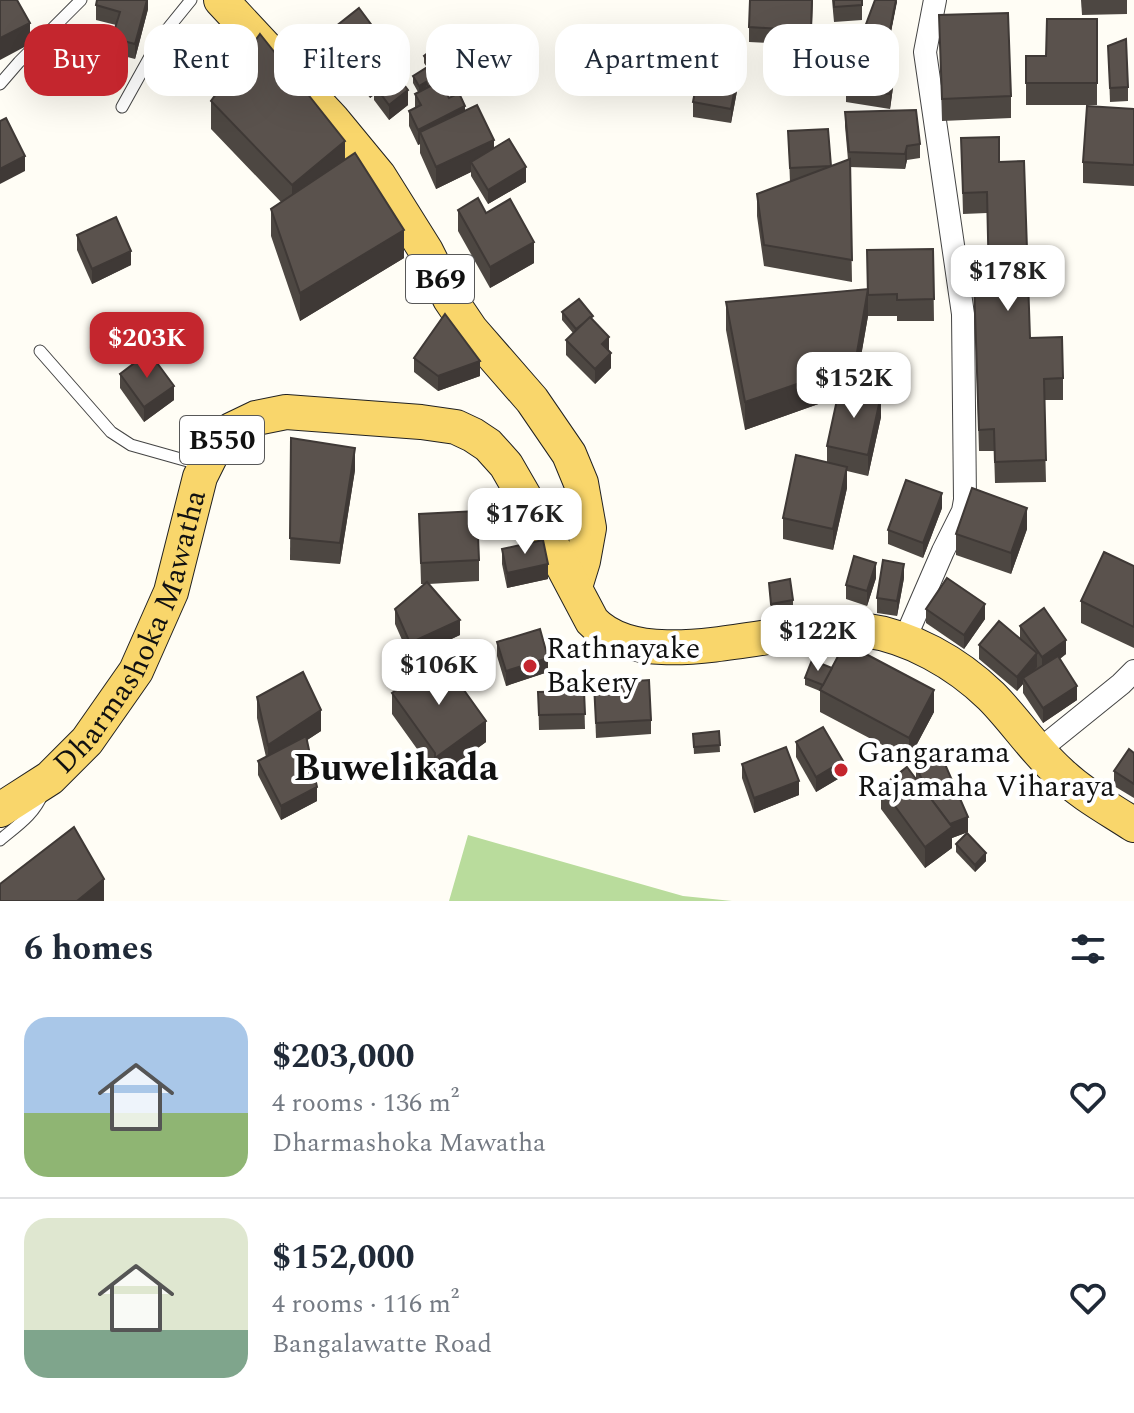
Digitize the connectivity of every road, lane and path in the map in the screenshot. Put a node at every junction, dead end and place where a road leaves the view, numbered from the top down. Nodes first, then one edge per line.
1 (81, 0) edge
2 (190, 0) edge
3 (221, 0) edge
4 (935, 0) edge
5 (0, 84) edge
6 (122, 107) dead end
7 (40, 351) dead end
8 (206, 466) junction
9 (575, 587) junction
10 (904, 641) junction
11 (1134, 671) edge
12 (1038, 751) junction
13 (50, 778) junction
14 (0, 810) edge
15 (1134, 825) edge
16 (0, 840) edge

1 - 5 lane
2 - 6 lane
3 - 9 main road, B69
4 - 10 street
7 - 8 lane
8 - 9 main road, Dharmashoka Mawatha / B550
8 - 13 main road, Dharmashoka Mawatha / B550
9 - 10 main road, Dharmashoka Mawatha
10 - 12 main road, Dharmashoka Mawatha
11 - 12 street
12 - 15 main road, Dharmashoka Mawatha
13 - 14 main road, Dharmashoka Mawatha / B550
13 - 16 lane

